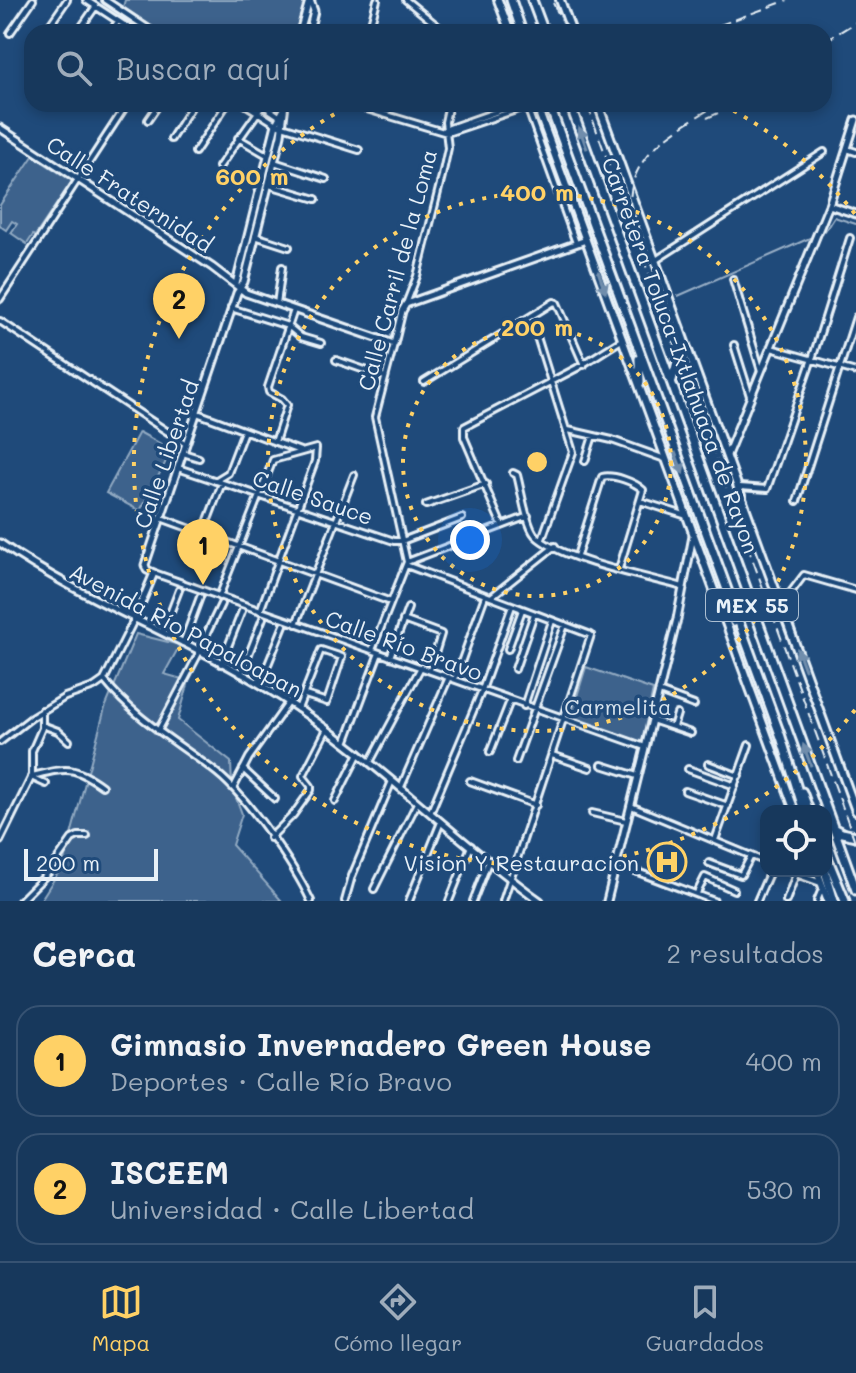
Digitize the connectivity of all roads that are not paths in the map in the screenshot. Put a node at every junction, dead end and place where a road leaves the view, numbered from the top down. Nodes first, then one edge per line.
1 (33, 0) edge
2 (67, 0) edge
3 (86, 0) edge
4 (105, 0) edge
5 (309, 0) edge
6 (377, 0) edge
7 (406, 0) edge
8 (498, 0) edge
9 (511, 0) edge
10 (532, 0) edge
11 (560, 0) edge
12 (96, 6) junction
13 (118, 21) junction
14 (50, 24) edge
15 (84, 24) edge
16 (116, 24) edge
17 (123, 24) edge
18 (141, 24) edge
19 (302, 24) edge
20 (311, 24) edge
21 (371, 24) edge
22 (434, 24) edge
23 (507, 24) edge
24 (519, 24) edge
25 (541, 24) edge
26 (569, 24) edge
27 (10, 33) dead end
28 (122, 112) edge
29 (154, 112) edge
30 (188, 112) edge
31 (222, 112) edge
32 (255, 112) edge
33 (258, 112) edge
34 (270, 112) edge
35 (283, 112) edge
36 (383, 112) edge
37 (448, 112) edge
38 (497, 112) edge
39 (505, 112) edge
40 (528, 112) edge
41 (538, 112) edge
42 (552, 112) edge
43 (573, 112) edge
44 (601, 112) edge
45 (148, 120) dead end
46 (856, 120) edge
47 (281, 121) junction
48 (0, 128) edge
49 (446, 132) junction
50 (238, 138) junction
51 (171, 139) dead end
52 (847, 149) junction
53 (359, 150) dead end
54 (195, 152) dead end
55 (824, 152) dead end
56 (856, 152) edge
57 (269, 155) junction
58 (557, 161) junction
59 (274, 162) junction
60 (547, 164) junction
61 (219, 167) dead end
62 (78, 179) junction
63 (326, 179) dead end
64 (269, 185) junction
65 (316, 199) dead end
66 (829, 205) junction
67 (856, 214) edge
68 (255, 236) junction
69 (850, 238) dead end
70 (587, 240) junction
71 (576, 243) junction
72 (289, 247) dead end
73 (656, 260) junction
74 (282, 267) dead end
75 (733, 279) dead end
76 (238, 289) junction
77 (0, 299) edge
78 (277, 304) junction
79 (406, 304) junction
80 (231, 308) junction
81 (294, 310) junction
82 (856, 317) edge
83 (0, 321) edge
84 (533, 324) dead end
85 (288, 326) junction
86 (624, 339) junction
87 (683, 341) junction
88 (321, 343) dead end
89 (394, 344) junction
90 (734, 345) dead end
91 (771, 348) junction
92 (639, 353) junction
93 (811, 359) junction
94 (336, 360) dead end
95 (586, 364) junction
96 (840, 367) junction
97 (761, 371) junction
98 (856, 372) edge
99 (385, 377) junction
100 (552, 380) junction
101 (424, 382) dead end
102 (640, 382) junction
103 (672, 382) junction
104 (750, 396) junction
105 (197, 413) junction
106 (568, 430) junction
107 (244, 431) junction
108 (593, 436) junction
109 (275, 442) junction
110 (186, 444) junction
111 (302, 452) junction
112 (183, 453) junction
113 (727, 455) junction
114 (199, 458) dead end
115 (668, 459) junction
116 (585, 461) dead end
117 (178, 468) junction
118 (513, 473) dead end
119 (354, 475) dead end
120 (215, 481) junction
121 (222, 483) junction
122 (486, 484) junction
123 (740, 487) junction
124 (260, 495) junction
125 (640, 501) junction
126 (797, 501) dead end
127 (426, 505) dead end
128 (297, 509) junction
129 (528, 516) junction
130 (689, 517) junction
131 (161, 518) junction
132 (462, 518) dead end
133 (336, 522) junction
134 (502, 526) junction
135 (694, 532) junction
136 (203, 533) junction
137 (542, 539) junction
138 (402, 541) junction
139 (0, 543) edge
140 (239, 546) junction
141 (555, 546) junction
142 (577, 556) junction
143 (279, 560) junction
144 (406, 564) junction
145 (619, 569) junction
146 (154, 573) junction
147 (316, 573) junction
148 (683, 587) junction
149 (179, 590) dead end
150 (856, 590) edge
151 (717, 596) junction
152 (200, 597) dead end
153 (219, 597) junction
154 (488, 597) junction
155 (391, 602) junction
156 (221, 604) dead end
157 (782, 604) junction
158 (512, 606) junction
159 (408, 608) dead end
160 (522, 610) junction
161 (242, 611) dead end
162 (260, 611) junction
163 (534, 614) junction
164 (263, 618) dead end
165 (134, 620) junction
166 (403, 620) junction
167 (552, 621) junction
168 (296, 624) junction
169 (284, 625) dead end
170 (565, 625) junction
171 (160, 633) junction
172 (742, 634) junction
173 (180, 644) junction
174 (508, 649) dead end
175 (372, 650) junction
176 (200, 653) junction
177 (379, 653) junction
178 (390, 657) junction
179 (220, 663) junction
180 (421, 667) junction
181 (515, 669) dead end
182 (430, 670) junction
183 (239, 673) junction
184 (452, 678) junction
185 (104, 680) junction
186 (259, 683) junction
187 (482, 690) junction
188 (659, 692) junction
189 (305, 695) junction
190 (510, 701) junction
191 (289, 702) junction
192 (694, 705) dead end
193 (524, 706) junction
194 (298, 709) junction
195 (534, 709) junction
196 (42, 710) junction
197 (677, 714) dead end
198 (564, 719) junction
199 (652, 720) junction
200 (42, 725) junction
201 (673, 727) junction
202 (327, 729) junction
203 (158, 731) junction
204 (691, 733) dead end
205 (69, 741) dead end
206 (0, 742) edge
207 (345, 743) junction
208 (749, 745) dead end
209 (645, 747) junction
210 (490, 752) dead end
211 (359, 753) junction
212 (552, 755) junction
213 (516, 761) dead end
214 (370, 762) junction
215 (708, 764) dead end
216 (602, 765) dead end
217 (590, 768) dead end
218 (243, 769) junction
219 (688, 769) dead end
220 (638, 776) junction
221 (739, 776) junction
222 (32, 777) junction
223 (392, 780) junction
224 (470, 781) dead end
225 (46, 784) dead end
226 (102, 786) dead end
227 (735, 786) junction
228 (401, 787) junction
229 (234, 789) junction
230 (685, 791) dead end
231 (275, 799) dead end
232 (335, 801) dead end
233 (419, 801) junction
234 (536, 805) junction
235 (793, 805) edge
236 (804, 805) edge
237 (630, 806) junction
238 (728, 806) junction
239 (431, 811) junction
240 (856, 811) edge
241 (592, 813) dead end
242 (441, 821) junction
243 (626, 821) junction
244 (833, 828) junction
245 (87, 836) dead end
246 (856, 836) edge
247 (270, 838) junction
248 (715, 840) junction
249 (0, 841) edge
250 (471, 846) junction
251 (751, 856) junction
252 (489, 860) junction
253 (760, 860) edge
254 (709, 863) dead end
255 (832, 870) edge
256 (635, 871) dead end
257 (767, 877) edge
258 (795, 877) edge
259 (803, 877) edge
260 (819, 877) edge
261 (826, 877) edge
262 (510, 878) junction
263 (822, 885) junction
264 (374, 889) dead end
265 (734, 890) dead end
266 (856, 890) edge
267 (697, 894) junction
268 (20, 901) edge
269 (311, 901) edge
270 (345, 901) edge
271 (409, 901) edge
272 (449, 901) edge
273 (473, 901) edge
274 (503, 901) edge
275 (540, 901) edge
276 (607, 901) edge
277 (714, 901) edge
278 (757, 901) edge
279 (786, 901) edge
280 (817, 901) edge
281 (831, 901) edge
282 (845, 901) edge

1 - 27 street
2 - 14 street
3 - 12 street
4 - 18 street
5 - 19 main road
5 - 20 main road
6 - 21 street
7 - 22 street
8 - 23 main road
9 - 24 highway
10 - 25 highway
11 - 26 main road
12 - 13 street
12 - 15 street
13 - 16 street
13 - 17 street
28 - 62 street
29 - 45 street
30 - 51 street
31 - 54 street
32 - 50 street
33 - 47 street
34 - 47 street
35 - 47 main road, Calle Libertad
36 - 49 street
37 - 49 street, Calle Carril de la Loma
38 - 49 street
39 - 49 street
40 - 60 street
41 - 58 main road
42 - 92 highway, Carretera Toluca-Ixtlahuaca de Rayon / MEX 55
103 -> 43 highway, Carretera Toluca-Ixtlahuaca de Rayon / MEX 55
44 - 73 main road, Carretera Toluca-Ixtlahuaca de Rayon
46 - 52 main road
47 - 53 street
47 - 57 main road, Calle Libertad
47 - 59 main road, Calle Libertad
48 - 62 main road, Calle Fraternidad
49 - 79 street, Calle Carril de la Loma
50 - 57 street
50 - 61 street
52 - 56 street
52 - 66 main road
55 - 73 street
57 - 76 main road, Calle Libertad
58 - 60 street
58 - 70 main road
59 - 63 street
59 - 64 main road, Calle Libertad
60 - 71 street
62 - 76 main road, Calle Fraternidad
62 - 77 street
64 - 65 street
64 - 68 main road, Calle Libertad
66 - 67 main road
66 - 91 main road
68 - 72 street
68 - 76 main road, Calle Libertad
69 - 93 street
70 - 71 main road
70 -> 86 main road
71 - 79 main road
73 - 87 main road, Carretera Toluca-Ixtlahuaca de Rayon
74 - 78 street
75 - 97 street
76 - 78 main road, Calle Fraternidad
76 - 80 main road, Calle Libertad
78 - 81 main road, Calle Fraternidad
79 - 89 main road, Calle Carril de la Loma
80 - 85 street
80 - 105 main road, Calle Libertad
81 - 85 street
81 - 89 main road, Calle Fraternidad
82 - 96 street
83 - 110 street
84 - 100 street
85 - 88 street
85 - 109 street
86 - 95 street
86 - 102 main road
87 - 103 highway
87 - 113 main road, Carretera Toluca-Ixtlahuaca de Rayon
89 - 99 street, Calle Carril de la Loma
90 - 104 street
91 - 93 street
91 - 97 main road
92 - 102 highway
92 -> 172 highway, Carretera Toluca-Ixtlahuaca de Rayon / MEX 55
93 - 96 street
93 - 123 street
94 - 99 street
95 - 100 street
95 - 101 street
96 - 98 street
96 - 126 street
97 - 104 main road
99 - 138 street, Calle Carril de la Loma
100 - 106 street
100 - 122 street
102 - 115 main road
244 -> 103 highway, Carretera Toluca-Ixtlahuaca de Rayon / MEX 55
104 - 113 main road
105 - 107 street
105 - 110 main road, Calle Libertad
106 - 108 street
106 - 137 street
107 - 109 street
107 - 120 street
108 - 115 street
108 - 116 street
109 - 111 street
110 - 112 main road, Calle Libertad
111 - 124 street
111 - 128 street
112 - 114 street
112 - 117 main road, Calle Libertad
113 - 123 main road, Carretera Toluca-Ixtlahuaca de Rayon
115 - 130 main road
117 - 120 street, Calle Sauce
117 - 131 main road, Calle Libertad
118 - 129 street
119 - 133 street
120 - 121 street, Calle Sauce
121 - 124 street, Calle Sauce
121 - 136 street
122 - 127 street
122 - 134 street
123 - 157 main road, Carretera Toluca-Ixtlahuaca de Rayon
124 - 128 street, Calle Sauce
124 - 140 street
125 - 130 street
125 - 142 street
125 - 145 street
128 - 133 street, Calle Sauce
128 - 143 street
129 - 134 street
129 - 137 street
130 - 135 main road
131 - 136 street
131 - 146 main road, Calle Libertad
132 - 138 street
133 - 138 street, Calle Sauce
133 - 147 street
134 - 144 street
135 - 148 main road
135 - 151 main road
136 - 140 street
137 - 141 street
138 - 144 street
139 - 165 main road, Avenida Río Papaloapan
140 - 143 street
140 - 153 street
141 - 142 street
141 - 154 street
142 - 145 street
143 - 147 street
143 - 162 street
144 - 154 street
144 - 155 street
145 - 148 street
146 - 153 street, Calle Río Bravo
146 - 165 main road, Calle Libertad
147 - 155 street
147 - 168 street
148 - 188 main road
149 - 171 street
150 - 157 street
151 - 172 highway
151 - 235 main road
152 - 173 street
153 - 162 street, Calle Río Bravo
154 - 158 street
154 - 184 street
155 - 175 street
156 - 176 street
240 -> 157 main road, Carretera Toluca-Ixtlahuaca de Rayon
158 - 160 street
158 - 187 street
159 - 166 street
160 - 163 street
160 - 174 street
161 - 179 street
162 - 168 street, Calle Río Bravo
163 - 167 street
163 - 181 street
164 - 183 street
165 - 171 main road, Avenida Río Papaloapan
165 - 185 street
166 - 178 street
166 - 182 street
167 - 170 street
167 - 193 street
168 - 175 street, Calle Río Bravo
169 - 186 street
170 - 195 street
170 - 198 street
171 - 173 main road, Avenida Río Papaloapan
172 - 236 highway, Carretera Toluca-Ixtlahuaca de Rayon / MEX 55
173 - 176 main road, Avenida Río Papaloapan
175 - 177 street, Calle Río Bravo
176 - 179 main road, Avenida Río Papaloapan
176 - 203 street
177 - 178 street, Calle Río Bravo
177 - 207 street
178 - 180 street, Calle Río Bravo
179 - 183 main road, Avenida Río Papaloapan
180 - 182 street, Calle Río Bravo
180 - 214 street
182 - 184 street, Calle Río Bravo
183 - 186 main road, Avenida Río Papaloapan
184 - 187 street, Calle Río Bravo
184 - 228 street
185 - 196 street
185 - 203 street
186 - 191 main road, Avenida Río Papaloapan
187 - 190 street, Calle Río Bravo
187 - 239 street
188 - 192 street
188 - 199 main road
189 - 189 street
189 - 194 street
190 - 193 street, Calle Río Bravo
190 - 210 street
191 - 194 main road, Avenida Río Papaloapan
191 - 218 street
193 - 195 street, Calle Río Bravo
194 - 202 main road, Avenida Río Papaloapan
195 - 198 street, Calle Río Bravo
195 - 213 street
196 - 200 street
196 - 206 street
197 - 201 street
198 - 209 street, Calle Río Bravo
198 - 212 street
199 - 201 street
199 - 209 main road
200 - 205 street
200 - 222 street
201 - 204 street
202 - 207 main road, Avenida Río Papaloapan
202 - 247 street
203 - 229 street
207 - 211 main road, Avenida Río Papaloapan
208 - 221 street
209 - 220 main road
211 - 214 main road, Avenida Río Papaloapan
211 - 232 street
212 - 217 street
212 - 234 street
214 - 223 main road, Avenida Río Papaloapan
215 - 221 street
216 - 220 street
218 - 229 street
218 - 231 street
219 - 227 street
220 - 237 main road
221 - 227 street
222 - 225 street
222 - 226 street
222 - 249 street
223 - 228 main road, Avenida Río Papaloapan
223 - 270 street
224 - 234 street
227 - 238 street
228 - 233 main road, Avenida Río Papaloapan
229 - 247 street
230 - 238 street
233 - 239 main road, Avenida Río Papaloapan
233 - 264 street
234 - 262 street
237 - 243 main road
237 - 248 street
238 - 248 street
239 - 242 main road, Avenida Río Papaloapan
241 - 243 street
242 - 250 main road, Avenida Río Papaloapan
242 - 271 street
243 - 276 main road
244 - 246 highway
244 - 266 highway, Carretera Toluca-Ixtlahuaca de Rayon / MEX 55
245 - 268 street
247 - 269 street
248 - 251 street
250 - 252 main road, Avenida Río Papaloapan
250 - 272 street
251 - 253 street
251 - 254 street
252 - 262 main road, Avenida Río Papaloapan
252 - 273 street
255 - 282 highway
256 - 267 street
257 - 278 street
258 - 279 street
259 - 263 street
260 - 263 main road
261 - 281 highway
262 - 274 street
262 - 275 main road, Avenida Río Papaloapan
263 - 280 street
263 - 281 main road
265 - 267 street
267 - 277 street

